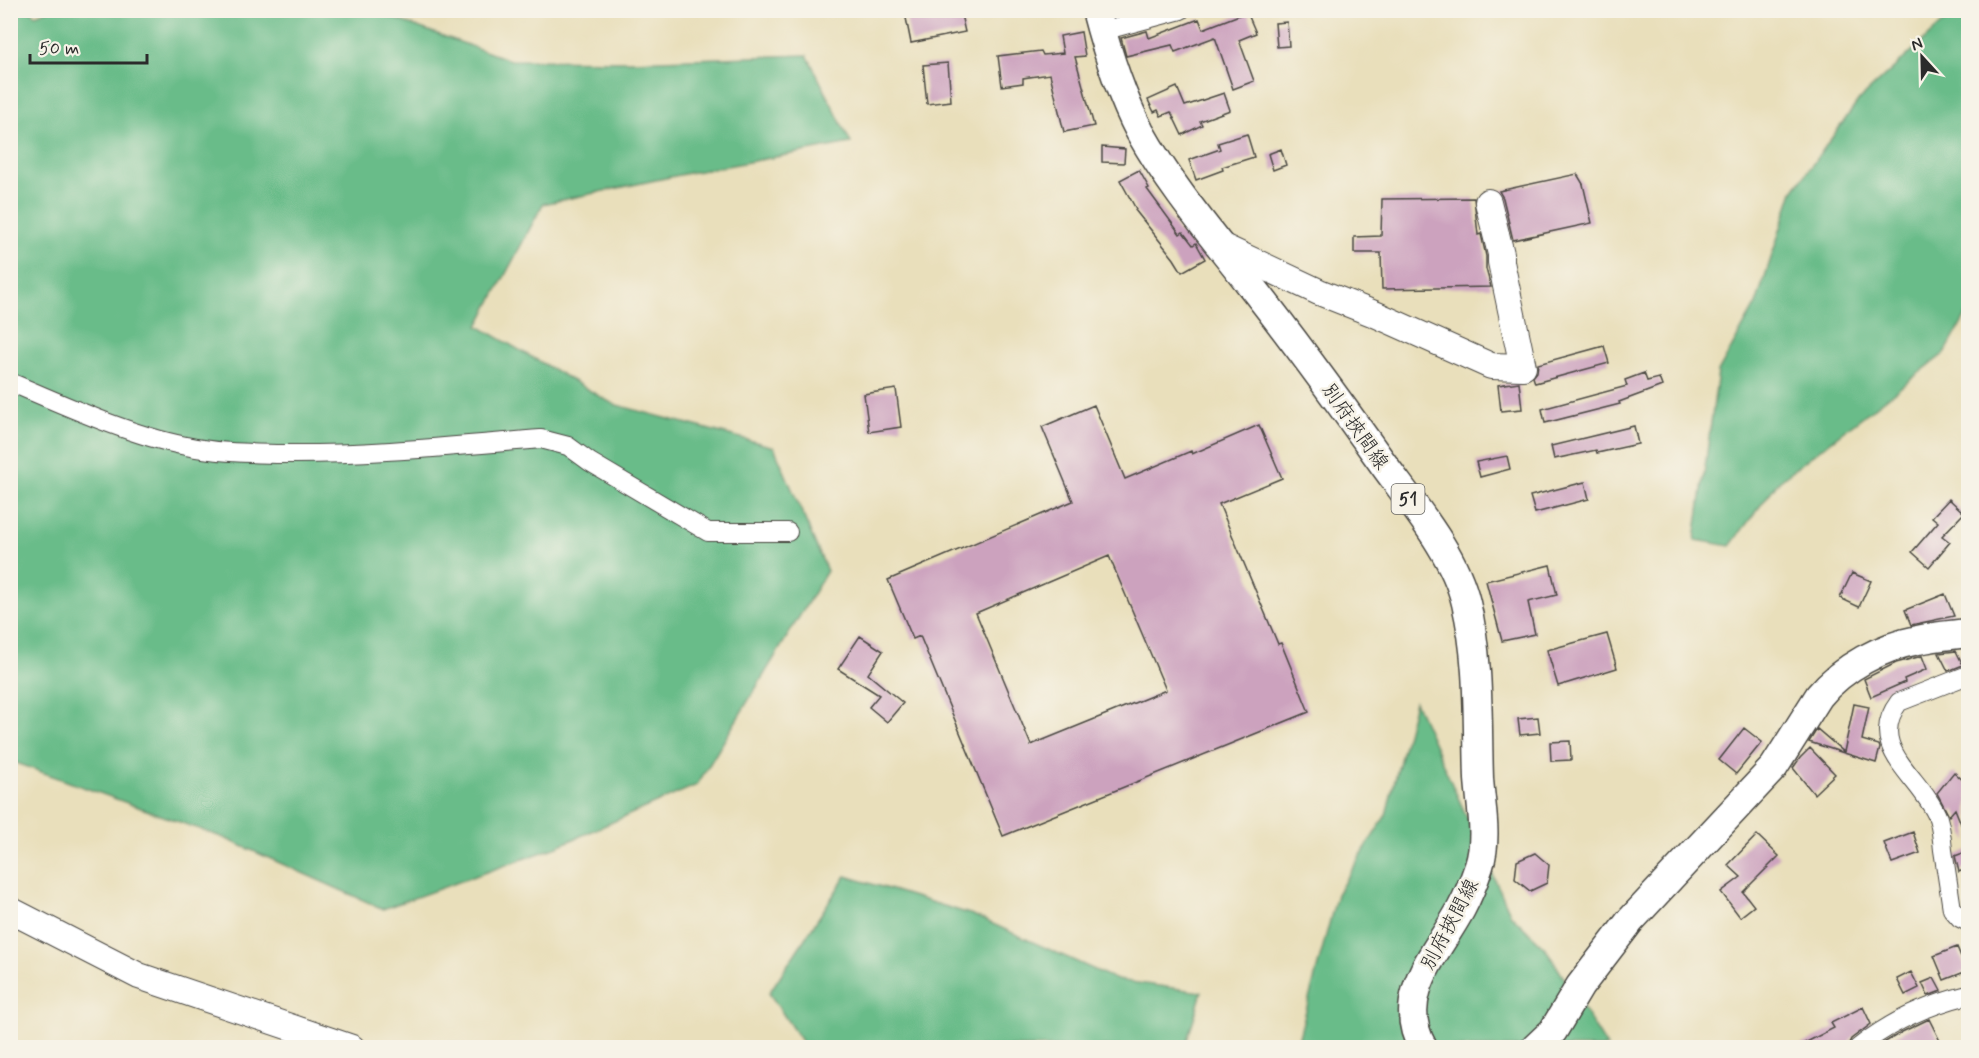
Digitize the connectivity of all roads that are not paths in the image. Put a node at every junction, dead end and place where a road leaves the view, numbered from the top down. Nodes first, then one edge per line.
1 (1180, 10) edge
2 (1099, 21) edge
3 (1488, 202) dead end
4 (1221, 246) junction
5 (10, 382) edge
6 (789, 532) dead end
7 (1968, 633) edge
8 (1968, 675) edge
9 (10, 910) edge
10 (1968, 922) edge
11 (1968, 995) edge
12 (352, 1047) edge
13 (1423, 1047) edge
14 (1535, 1047) edge
15 (1858, 1047) edge

1 - 2 street
2 - 4 main road, 別府挾間線 / 51
3 - 4 street
4 - 13 main road, 別府挾間線 / 51
5 - 6 street
7 - 14 main road
8 - 10 street
9 - 12 street
11 - 15 street

